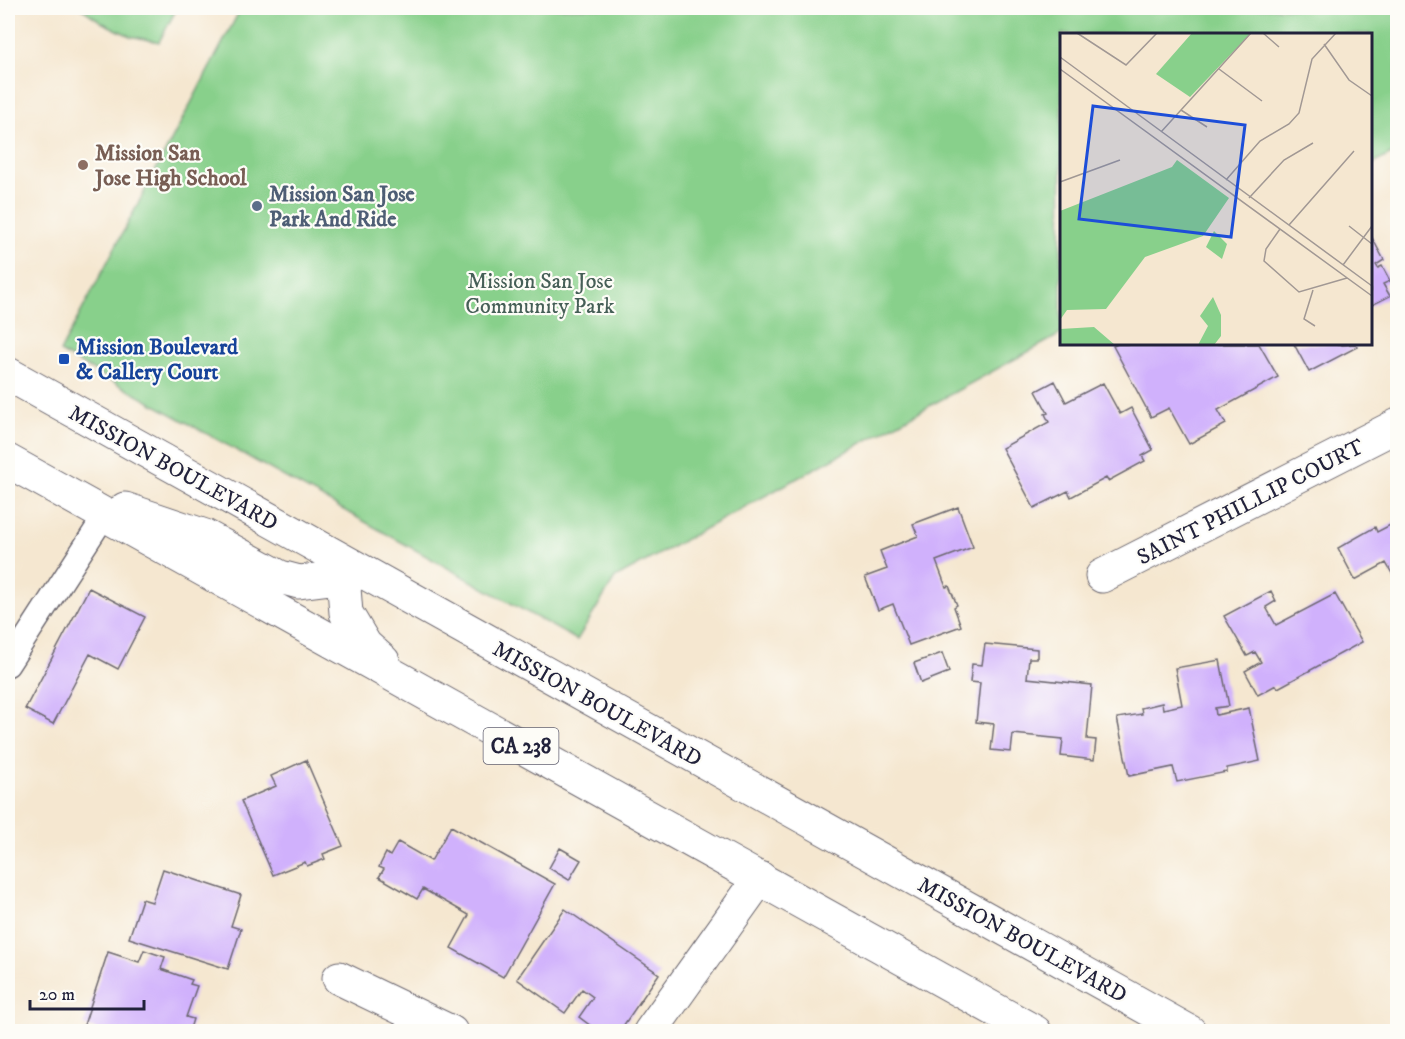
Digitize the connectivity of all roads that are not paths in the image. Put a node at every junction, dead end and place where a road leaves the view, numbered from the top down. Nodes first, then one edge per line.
1 (8, 374) edge
2 (1398, 425) edge
3 (8, 460) edge
4 (44, 481) junction
5 (105, 515) junction
6 (353, 567) junction
7 (1102, 576) dead end
8 (8, 665) edge
9 (409, 684) junction
10 (760, 878) junction
11 (339, 978) dead end
12 (451, 1032) edge
13 (650, 1032) edge
14 (1035, 1032) edge
15 (1190, 1032) edge

1 - 6 main road, MISSION BOULEVARD
2 - 7 main road, SAINT PHILLIP COURT
3 - 4 main road, CA 238
4 - 5 main road, CA 238
4 - 6 main road
5 - 8 lane
5 - 9 main road, CA 238
6 - 9 main road
6 - 15 main road, MISSION BOULEVARD
9 - 10 main road, CA 238
10 - 13 main road
10 - 14 main road, CA 238
11 - 12 main road

